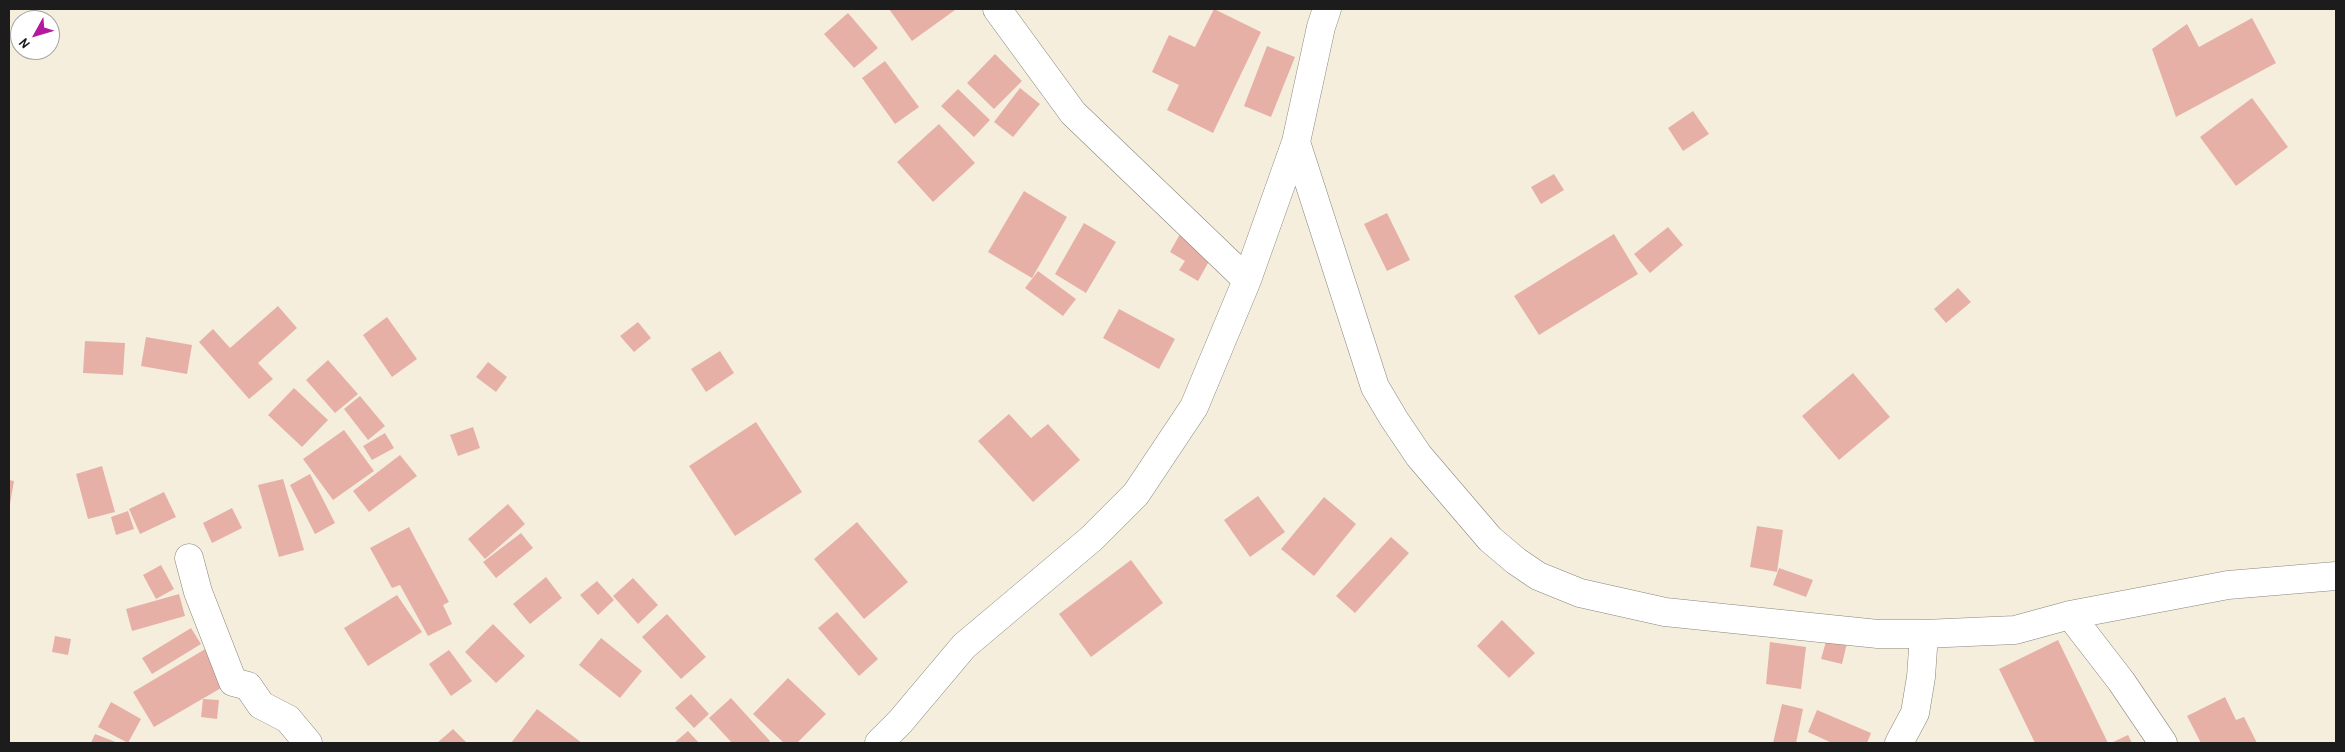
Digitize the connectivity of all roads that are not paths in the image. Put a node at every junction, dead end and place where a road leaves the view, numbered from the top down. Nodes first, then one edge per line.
1 (997, 9) edge
2 (1327, 9) edge
3 (1296, 142) junction
4 (1247, 280) junction
5 (189, 558) dead end
6 (2336, 576) edge
7 (2070, 616) junction
8 (1924, 634) junction
9 (308, 743) edge
10 (879, 743) edge
11 (1899, 743) edge
12 (2163, 743) edge

1 - 4 street
2 - 3 street
3 - 4 street
3 - 8 street
4 - 10 street
5 - 9 street
6 - 7 street
7 - 8 street
7 - 12 street
8 - 11 street

